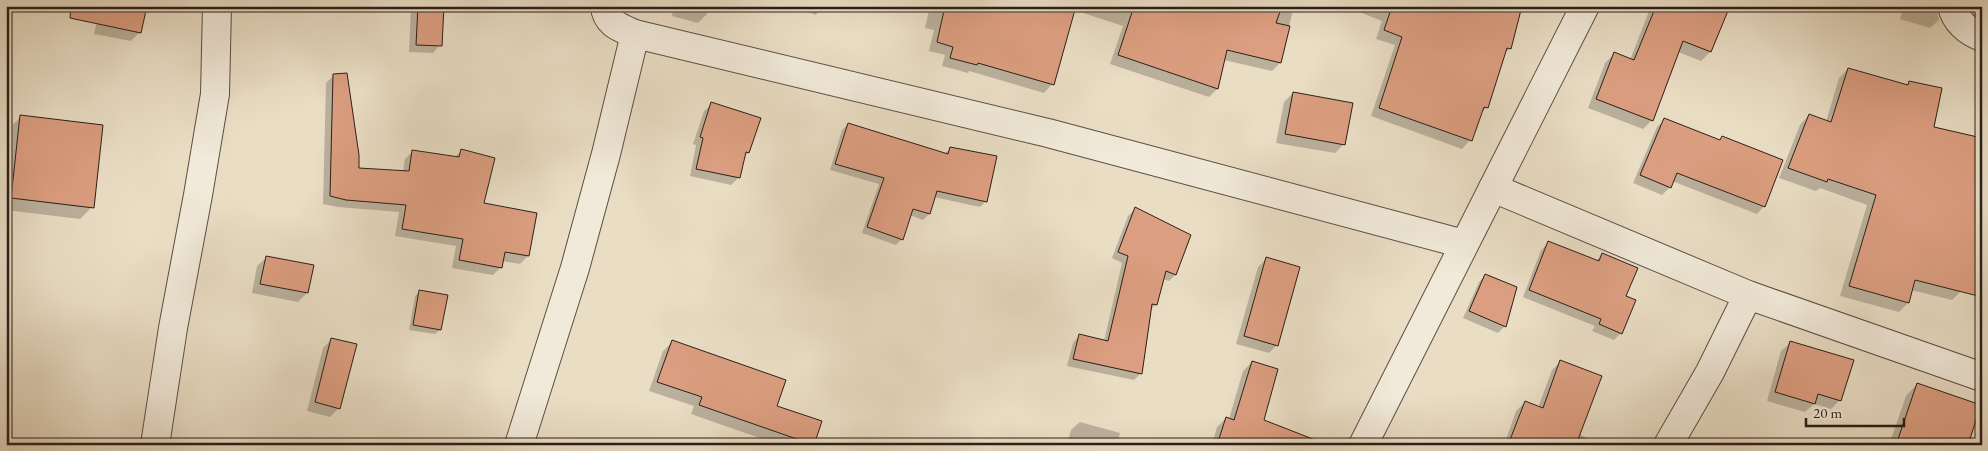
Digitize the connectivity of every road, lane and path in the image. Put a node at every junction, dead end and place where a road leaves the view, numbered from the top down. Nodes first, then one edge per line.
1 (217, 6) edge
2 (605, 6) edge
3 (1585, 6) edge
4 (1952, 6) edge
5 (635, 34) junction
6 (1982, 37) edge
7 (1493, 188) junction
8 (1464, 244) junction
9 (1748, 295) junction
10 (1982, 378) edge
11 (156, 445) edge
12 (519, 445) edge
13 (1363, 445) edge
14 (1668, 445) edge

1 - 11 street
2 - 5 street
3 - 7 street
4 - 6 street
5 - 8 street
5 - 12 street
7 - 8 street
7 - 9 street
8 - 13 street
9 - 10 street
9 - 14 street

